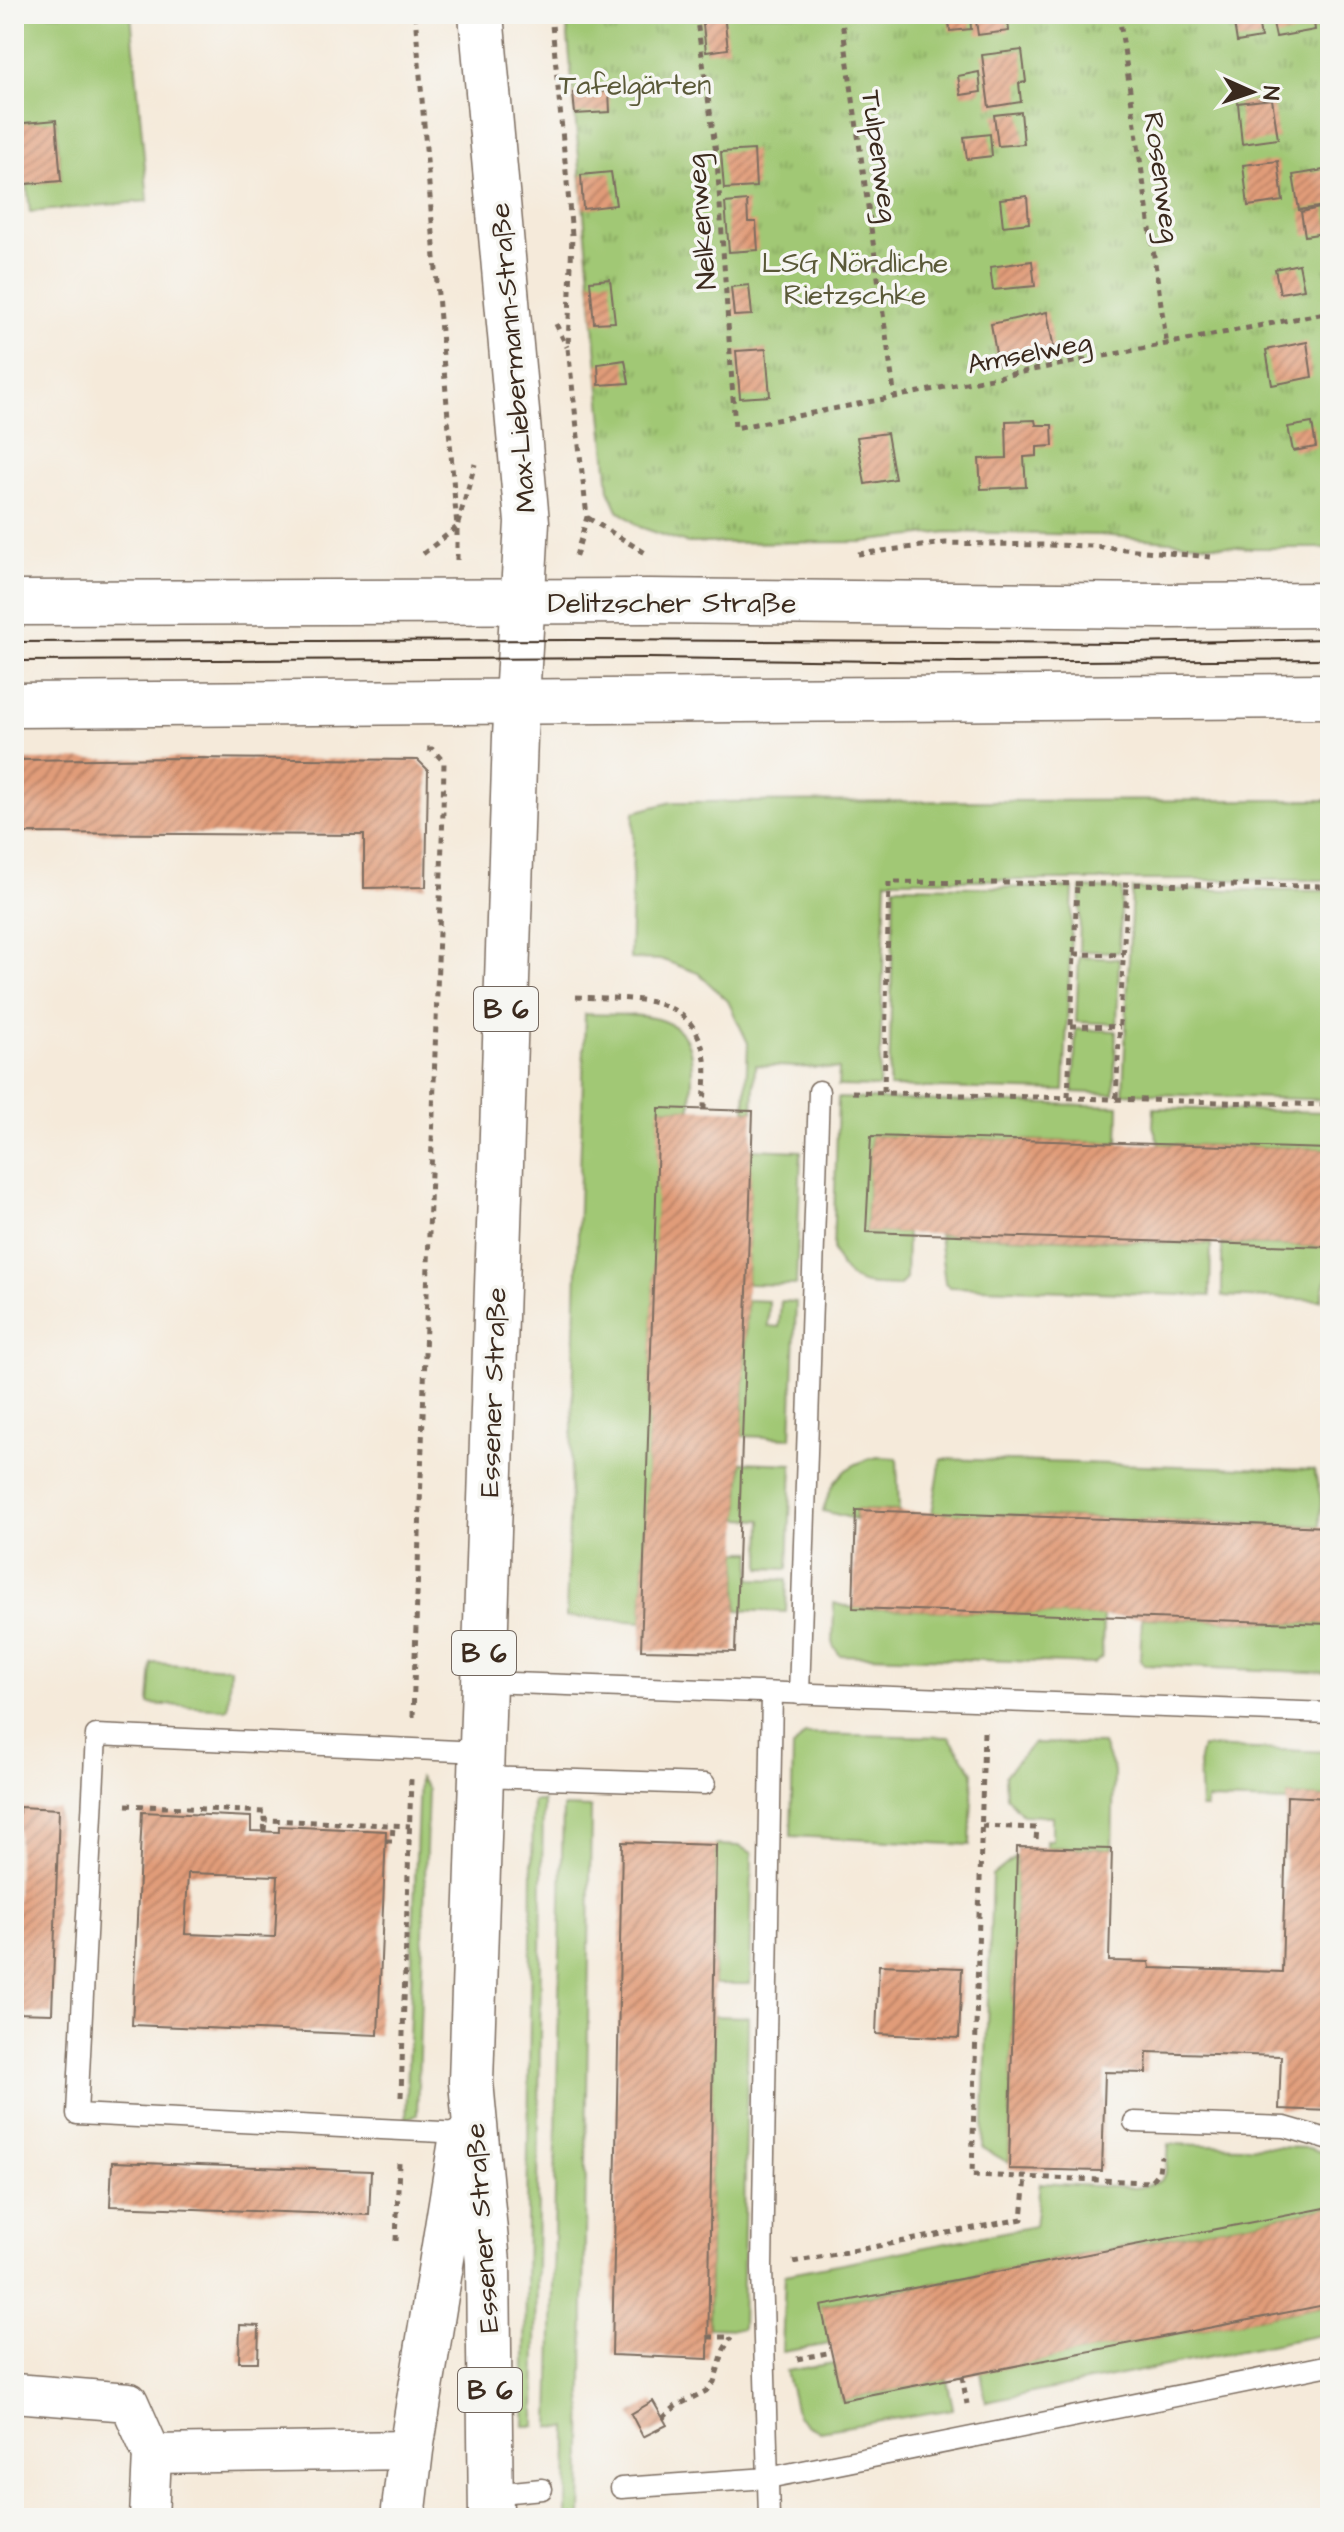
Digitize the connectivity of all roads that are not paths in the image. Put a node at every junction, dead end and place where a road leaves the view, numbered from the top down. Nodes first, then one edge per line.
1 (481, 14) edge
2 (524, 602) junction
3 (14, 603) edge
4 (1330, 605) edge
5 (1330, 696) edge
6 (517, 702) junction
7 (14, 705) edge
8 (819, 1091) road end
9 (484, 1682) junction
10 (772, 1693) junction
11 (799, 1694) junction
12 (1330, 1713) edge
13 (481, 1764) junction
14 (705, 1784) dead end
15 (471, 2082) junction
16 (1134, 2122) dead end
17 (462, 2133) junction
18 (1330, 2140) edge
19 (1330, 2365) edge
20 (14, 2393) edge
21 (411, 2450) junction
22 (152, 2454) junction
23 (768, 2478) junction
24 (621, 2488) dead end
25 (542, 2489) dead end
26 (491, 2506) edge
27 (149, 2518) edge
28 (403, 2518) edge
29 (769, 2518) edge

1 - 2 main road, Max-Liebermann-Straße / B 6
2 - 3 main road, Delitzscher Straße
2 - 4 main road, Delitzscher Straße
2 - 6 main road, Max-Liebermann-Straße / B 6
5 - 6 main road
6 - 7 main road
6 - 9 main road, Essener Straße / B 6
8 - 11 lane
9 - 10 lane
9 - 13 main road, Essener Straße / B 6
10 - 11 lane
10 - 23 lane
11 - 12 lane
13 - 14 lane
13 - 15 main road, Essener Straße / B 6
13 - 17 lane
15 - 17 main road, Essener Straße / B 6
15 - 26 main road, Essener Straße / B 6
16 - 18 lane
17 - 21 main road, Essener Straße / B 6
19 - 23 lane
20 - 22 street
21 - 22 street
21 - 28 main road, Essener Straße / B 6
22 - 27 street
23 - 24 lane
23 - 29 lane
25 - 26 lane

